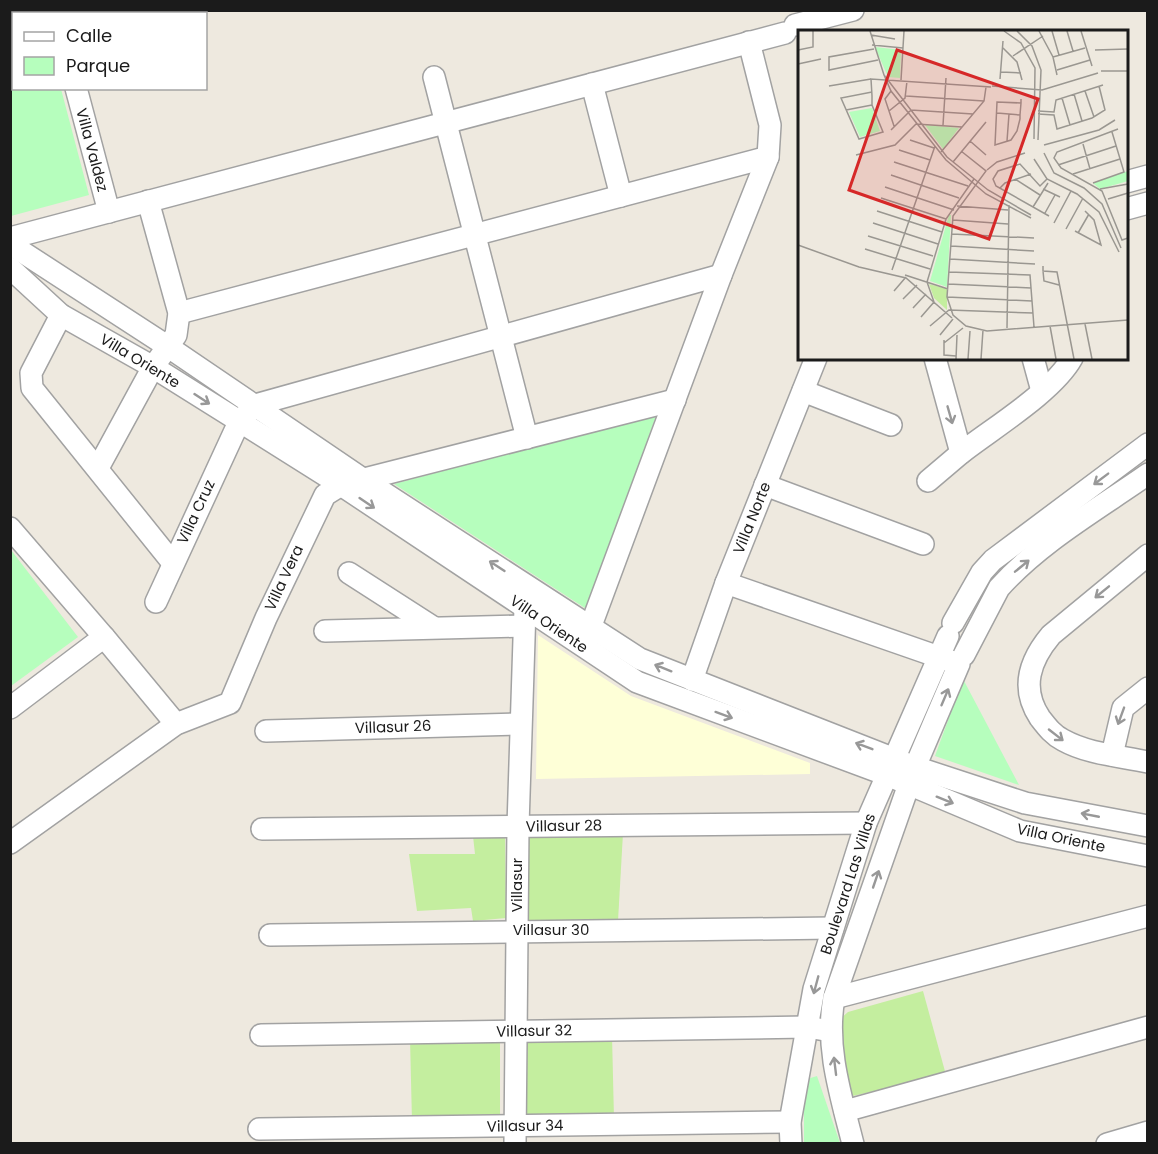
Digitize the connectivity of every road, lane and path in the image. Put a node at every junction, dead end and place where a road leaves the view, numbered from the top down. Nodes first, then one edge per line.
1 (853, 10) edge
2 (749, 42) junction
3 (434, 77) dead end
4 (592, 84) junction
5 (77, 90) edge
6 (446, 122) junction
7 (768, 158) junction
8 (1148, 176) edge
9 (1128, 181) edge
10 (621, 196) junction
11 (148, 201) junction
12 (1148, 203) edge
13 (1128, 208) edge
14 (109, 212) junction
15 (475, 235) junction
16 (10, 238) edge
17 (10, 244) edge
18 (10, 268) edge
19 (721, 275) junction
20 (179, 313) junction
21 (61, 315) junction
22 (501, 336) junction
23 (167, 346) junction
24 (815, 360) edge
25 (936, 360) edge
26 (1034, 360) edge
27 (1071, 360) edge
28 (153, 367) junction
29 (803, 391) junction
30 (1042, 391) junction
31 (675, 400) junction
32 (255, 405) junction
33 (238, 422) junction
34 (891, 425) dead end
35 (527, 438) junction
36 (1148, 444) edge
37 (961, 453) junction
38 (98, 468) junction
39 (1148, 474) edge
40 (364, 480) junction
41 (928, 481) dead end
42 (341, 485) junction
43 (765, 485) junction
44 (10, 528) edge
45 (922, 544) dead end
46 (1148, 555) edge
47 (172, 562) junction
48 (348, 573) dead end
49 (726, 583) junction
50 (969, 594) junction
51 (156, 602) dead end
52 (986, 611) junction
53 (524, 617) junction
54 (433, 627) junction
55 (591, 627) junction
56 (325, 631) dead end
57 (104, 637) junction
58 (583, 648) junction
59 (954, 658) junction
60 (692, 680) junction
61 (1148, 688) edge
62 (10, 708) edge
63 (176, 724) junction
64 (520, 724) junction
65 (266, 731) dead end
66 (1112, 755) junction
67 (1148, 762) edge
68 (891, 766) junction
69 (912, 776) junction
70 (866, 823) junction
71 (518, 826) junction
72 (1148, 826) edge
73 (262, 829) dead end
74 (10, 843) edge
75 (1148, 856) edge
76 (1148, 916) edge
77 (833, 928) junction
78 (517, 930) junction
79 (270, 935) dead end
80 (834, 998) junction
81 (807, 1027) junction
82 (1148, 1027) edge
83 (516, 1031) junction
84 (831, 1031) junction
85 (261, 1035) dead end
86 (845, 1111) junction
87 (790, 1122) junction
88 (259, 1129) dead end
89 (1148, 1132) edge
90 (515, 1135) edge
91 (791, 1143) edge
92 (853, 1143) edge
93 (1107, 1143) edge

1 - 2 street
2 - 4 street
2 - 7 street
3 - 6 street
4 - 6 street
4 - 10 street
5 - 14 street, Villa Valdez
6 - 11 street
6 - 15 street
7 - 10 street
7 - 19 street
8 - 9 street
10 - 15 street
11 - 14 street
11 - 20 street
12 - 13 street
14 - 16 street
15 - 20 street
15 - 22 street
17 - 23 street, Villa Oriente
18 - 21 street, Villa Oriente
19 - 22 street
19 - 31 street
20 - 23 street
21 - 28 street, Villa Oriente
21 - 38 street
22 - 32 street
22 - 35 street
23 - 28 street
23 - 32 street, Villa Oriente
24 - 29 street, Villa Norte
25 -> 37 street
26 - 30 street
27 - 30 street
28 -> 33 street, Villa Oriente
28 - 38 street
29 - 34 street
29 - 43 street, Villa Norte
30 - 37 street
31 - 35 street, Villa Vera
31 - 55 street
32 - 33 street, Villa Cruz
32 - 40 street, Villa Oriente
33 - 42 street, Villa Oriente
33 - 47 street, Villa Cruz
35 - 40 street, Villa Vera
36 -> 50 street, Boulevard Las Villas
37 - 41 street
38 - 47 street
52 -> 39 street, Boulevard Las Villas
40 - 42 street, Villa Vera
55 -> 40 street, Villa Oriente
42 -> 53 street, Villa Oriente
42 - 63 street, Villa Vera
43 - 45 street
43 - 49 street, Villa Norte
44 - 57 street
46 -> 66 street
47 - 51 street, Villa Cruz
48 - 54 street
49 - 59 street
49 - 60 street, Villa Norte
50 - 52 street
50 - 59 street, Boulevard Las Villas
52 - 59 street, Boulevard Las Villas
53 - 54 street
53 - 58 street, Villa Oriente
53 - 64 street, Villasur
54 - 56 street
55 - 58 street
60 -> 55 street, Villa Oriente
57 - 62 street
57 - 63 street
58 -> 68 street, Villa Oriente
59 - 68 street, Boulevard Las Villas
69 -> 59 street, Boulevard Las Villas
68 -> 60 street, Villa Oriente
61 -> 66 street
63 - 74 street
64 - 65 street, Villasur 26
64 - 71 street, Villasur
66 - 67 street
68 - 69 street, Villa Oriente
68 - 70 street, Boulevard Las Villas
72 -> 69 street, Villa Oriente
69 -> 75 street, Villa Oriente
80 -> 69 street, Boulevard Las Villas
70 - 71 street, Villasur 28
70 - 77 street, Boulevard Las Villas
71 - 73 street, Villasur 28
71 - 78 street, Villasur
76 - 80 street
77 - 78 street, Villasur 30
77 -> 81 street, Boulevard Las Villas
78 - 79 street, Villasur 30
78 - 83 street, Villasur
80 - 84 street, Boulevard Las Villas
81 - 83 street, Villasur 32
81 - 84 street, Villasur 32
81 - 87 street, Boulevard Las Villas
82 - 86 street
83 - 85 street, Villasur 32
83 - 90 street, Villasur
86 -> 84 street, Boulevard Las Villas
86 - 92 street, Boulevard Las Villas
87 - 90 street, Villasur 34
87 - 91 street, Boulevard Las Villas
88 - 90 street, Villasur 34
89 - 93 street

